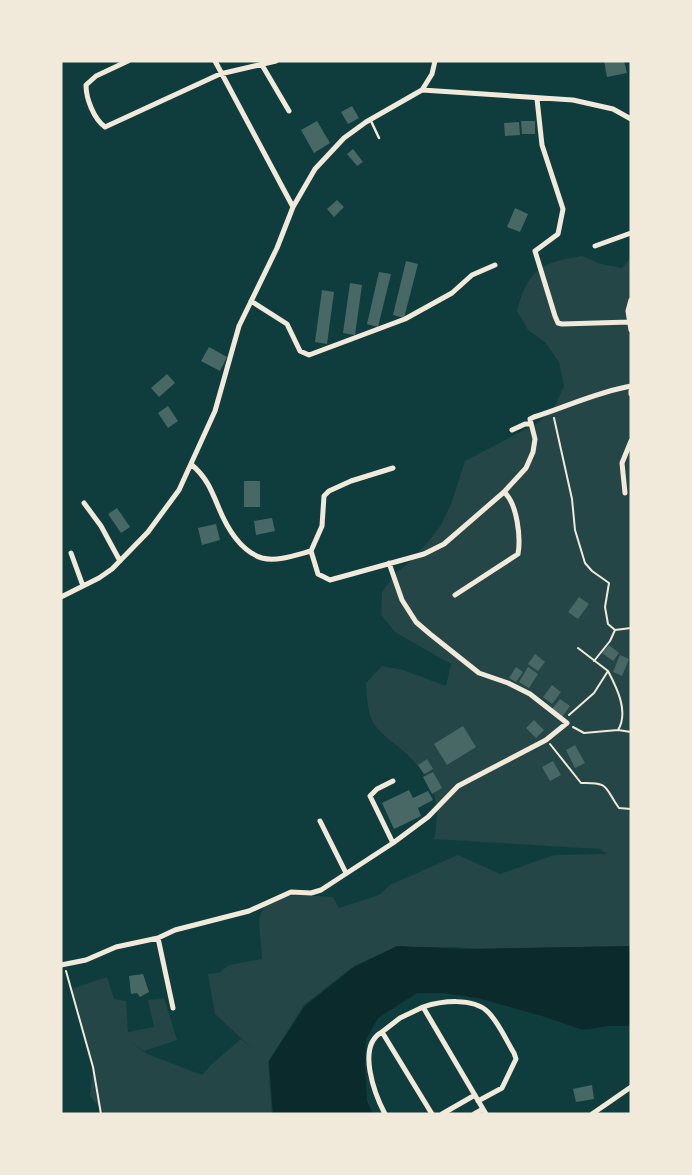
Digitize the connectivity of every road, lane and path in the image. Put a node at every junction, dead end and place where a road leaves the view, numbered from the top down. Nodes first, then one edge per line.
1 (128, 61) edge
2 (216, 61) edge
3 (276, 61) edge
4 (435, 61) edge
5 (262, 64) junction
6 (220, 74) junction
7 (422, 90) junction
8 (537, 99) junction
9 (289, 111) dead end
10 (631, 118) edge
11 (370, 119) junction
12 (379, 138) dead end
13 (293, 208) junction
14 (631, 233) edge
15 (595, 246) dead end
16 (495, 265) dead end
17 (631, 300) edge
18 (251, 301) junction
19 (630, 322) edge
20 (631, 330) edge
21 (631, 386) edge
22 (553, 411) junction
23 (530, 419) junction
24 (512, 430) dead end
25 (631, 441) edge
26 (192, 466) junction
27 (393, 468) dead end
28 (504, 492) junction
29 (624, 493) dead end
30 (84, 503) dead end
31 (311, 551) junction
32 (71, 553) dead end
33 (120, 561) junction
34 (389, 563) junction
35 (84, 586) junction
36 (455, 595) dead end
37 (61, 596) edge
38 (631, 628) edge
39 (615, 630) junction
40 (578, 648) dead end
41 (594, 661) junction
42 (608, 671) junction
43 (564, 722) junction
44 (618, 730) junction
45 (631, 732) edge
46 (546, 740) junction
47 (393, 781) dead end
48 (631, 809) edge
49 (320, 821) dead end
50 (393, 843) junction
51 (346, 873) junction
52 (158, 938) junction
53 (63, 965) edge
54 (173, 1008) dead end
55 (424, 1008) junction
56 (382, 1032) junction
57 (631, 1087) edge
58 (475, 1095) junction
59 (478, 1101) junction
60 (485, 1111) edge
61 (101, 1114) edge
62 (385, 1114) edge
63 (432, 1114) edge
64 (442, 1114) edge
65 (474, 1114) edge
66 (592, 1114) edge

1 - 6 street
2 - 6 street
3 - 5 street
4 - 7 street
5 - 6 street
5 - 9 street
6 - 13 street
7 - 8 street
7 - 11 street
8 - 10 street
8 - 19 street
11 - 12 lane
11 - 13 street
13 - 18 street
14 - 15 street
16 - 18 street
17 - 19 street
18 - 26 street
19 - 20 street
21 - 22 street
22 - 23 street
22 - 39 path
23 - 24 street
23 - 28 street
25 - 29 street
26 - 31 street
26 - 33 street
27 - 31 street
28 - 34 street
28 - 36 street
30 - 33 street
31 - 34 street
32 - 35 street
33 - 35 street
34 - 43 street
35 - 37 street
38 - 39 path
39 - 41 path
40 - 41 path
41 - 42 path
42 - 43 path
42 - 44 path
43 - 44 path
43 - 46 street
44 - 45 path
46 - 48 path
46 - 50 street
47 - 50 street
49 - 51 street
50 - 51 street
51 - 52 street
52 - 53 street
52 - 54 street
53 - 61 path
55 - 56 street
55 - 58 street
55 - 59 street
56 - 62 street
56 - 63 street
57 - 66 street
58 - 59 street
58 - 64 street
59 - 60 street
60 - 65 street

